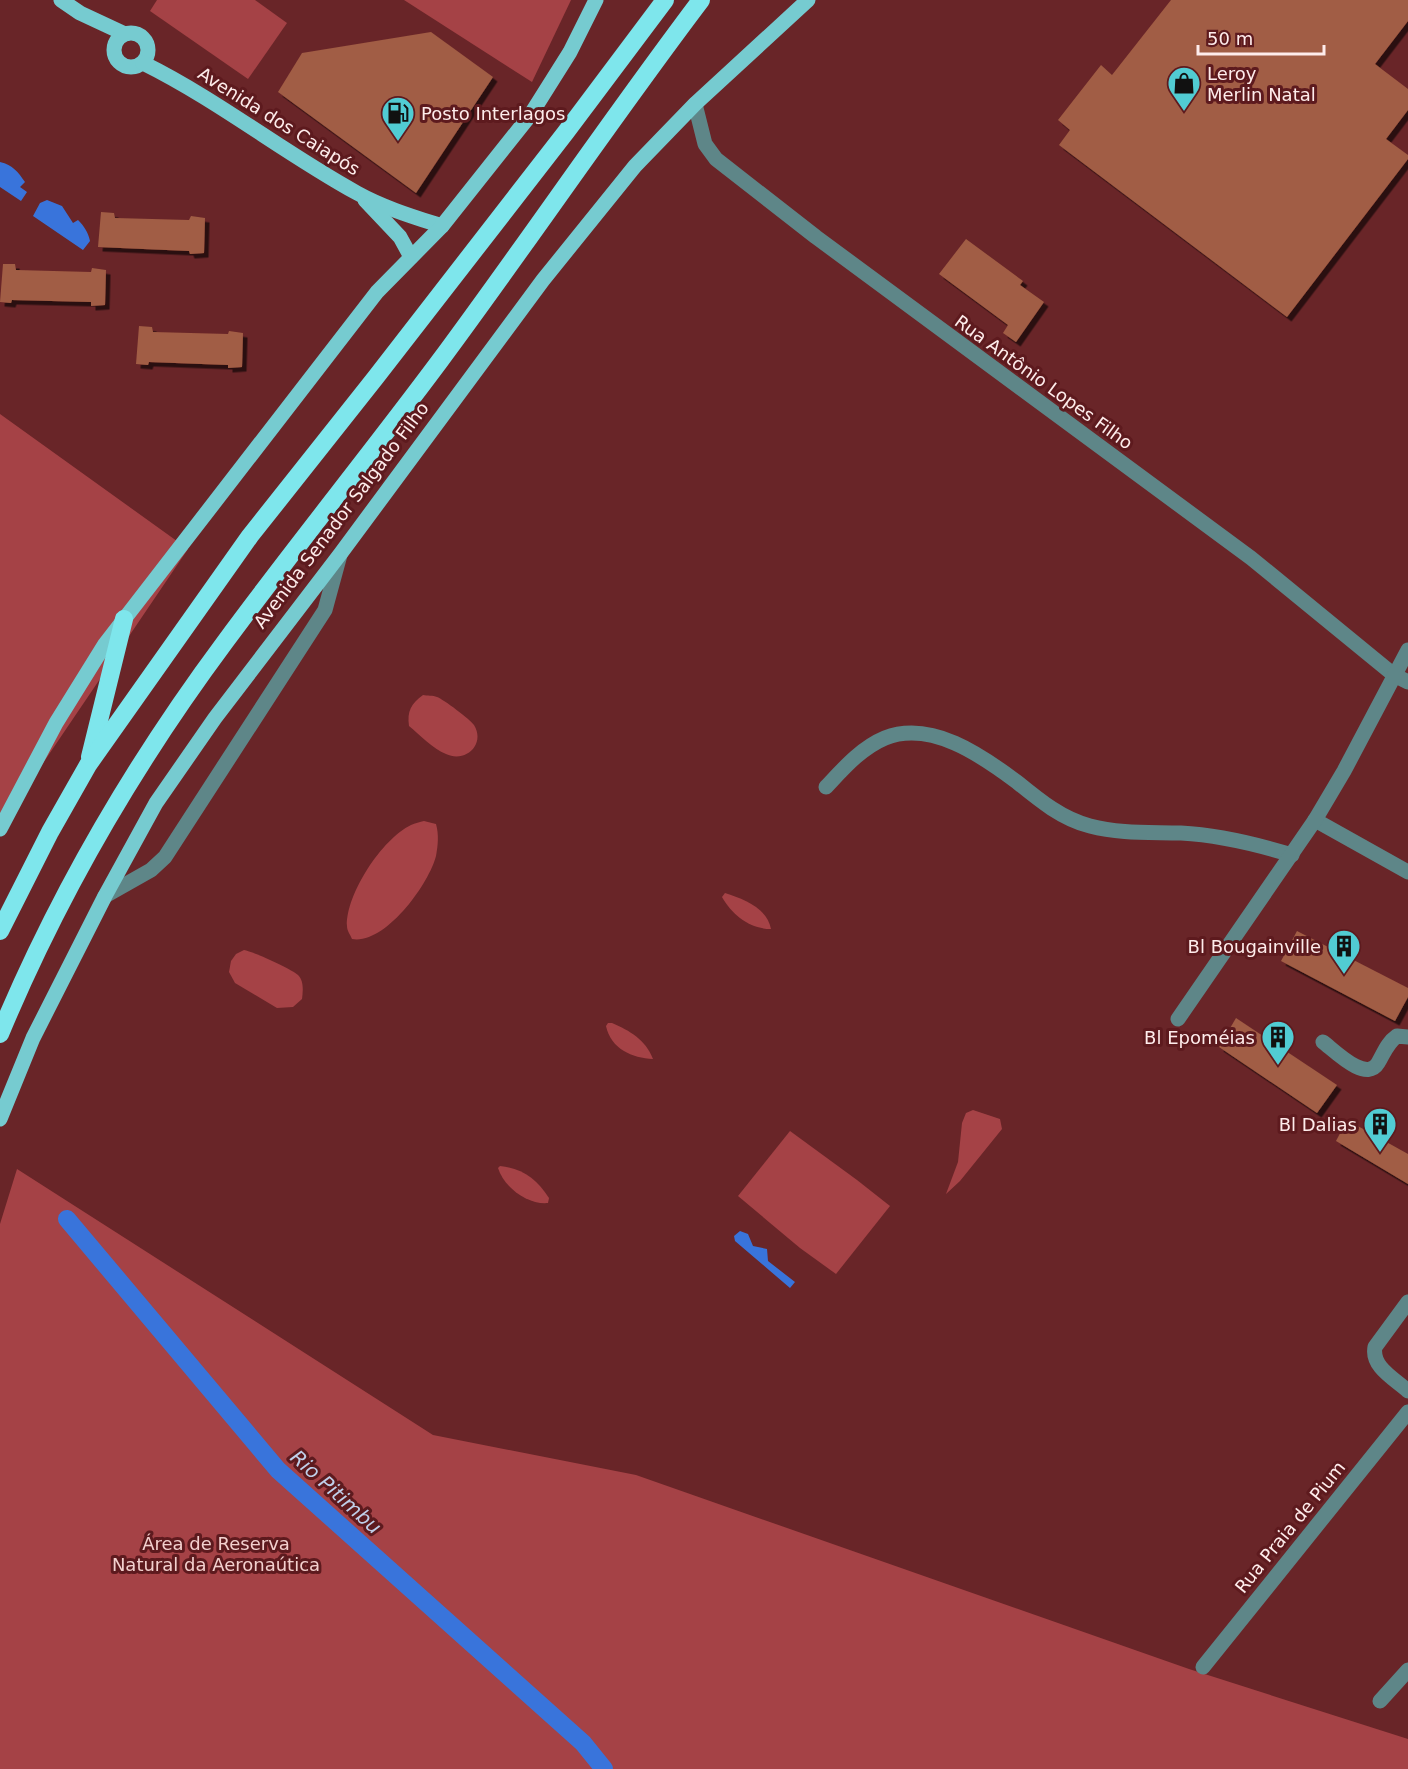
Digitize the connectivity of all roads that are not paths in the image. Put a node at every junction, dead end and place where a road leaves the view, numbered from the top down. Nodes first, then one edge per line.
1 (61, 0) edge
2 (596, 0) edge
3 (665, 0) edge
4 (701, 0) edge
5 (801, 3) edge
6 (80, 13) junction
7 (125, 34) junction
8 (114, 47) junction
9 (146, 57) junction
10 (695, 104) junction
11 (358, 194) junction
12 (442, 226) junction
13 (411, 257) junction
14 (341, 553) junction
15 (124, 619) junction
16 (1408, 650) edge
17 (1401, 679) edge
18 (88, 765) junction
19 (826, 787) dead end
20 (1315, 820) junction
21 (0, 829) edge
22 (1292, 855) junction
23 (1408, 872) edge
24 (105, 896) junction
25 (0, 931) edge
26 (1178, 1019) dead end
27 (1, 1031) edge
28 (1408, 1037) edge
29 (1323, 1042) dead end
30 (0, 1119) edge
31 (1408, 1302) edge
32 (1408, 1391) edge
33 (1408, 1412) edge
34 (1203, 1666) dead end
35 (1408, 1670) edge
36 (1380, 1701) dead end

1 - 6 main road
2 - 12 main road
3 - 18 highway
4 - 27 highway, Avenida Senador Salgado Filho
5 - 10 main road, Avenida Senador Salgado Filho
6 - 7 main road
6 - 8 main road
7 - 8 main road
7 - 9 main road
8 - 9 main road
9 - 11 main road, Avenida dos Caiapós
10 - 14 main road, Avenida Senador Salgado Filho
10 - 17 street, Rua Antônio Lopes Filho
11 - 12 main road, Avenida dos Caiapós
11 - 13 main road, Avenida dos Caiapós
12 - 13 main road
13 - 15 main road
14 - 24 main road, Avenida Senador Salgado Filho
14 - 24 street
15 - 18 highway
15 - 21 main road
16 - 17 street
17 - 20 street
18 - 25 highway
19 - 22 street
20 - 22 street
20 - 23 street
22 - 26 street
24 - 30 main road, Avenida Senador Salgado Filho
28 - 29 street
31 - 32 street
33 - 34 street, Rua Praia de Pium
35 - 36 street

